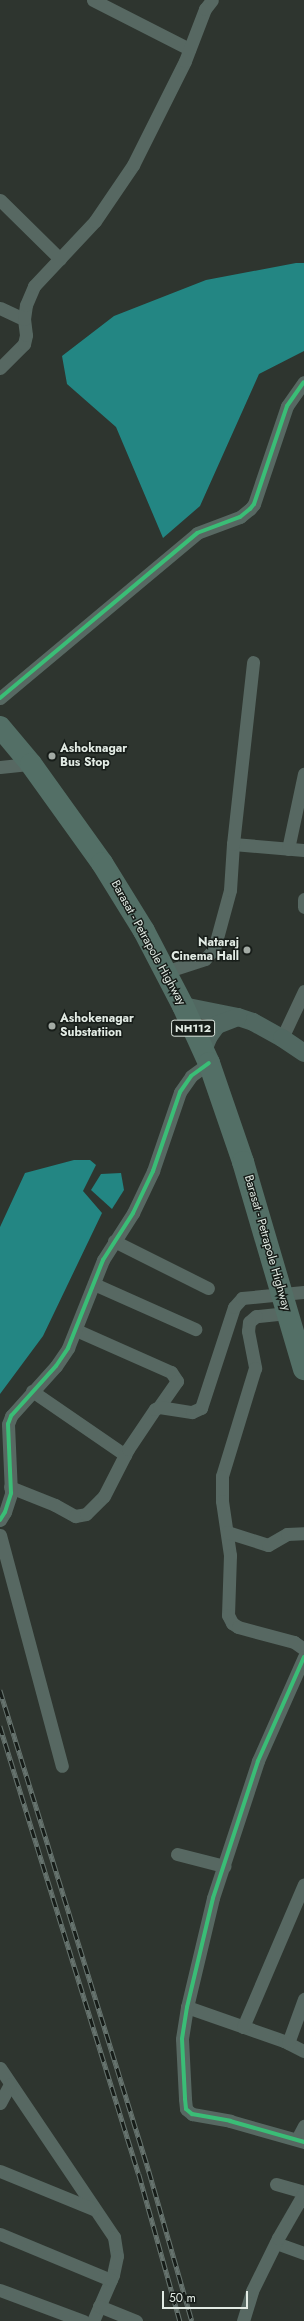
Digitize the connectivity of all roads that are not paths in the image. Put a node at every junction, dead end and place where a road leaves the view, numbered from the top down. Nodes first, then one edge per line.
1 (93, 0) edge
2 (212, 0) edge
3 (190, 49) junction
4 (0, 200) edge
5 (60, 259) junction
6 (0, 308) edge
7 (24, 319) junction
8 (0, 368) edge
9 (304, 382) edge
10 (253, 662) dead end
11 (0, 698) edge
12 (0, 726) edge
13 (31, 764) junction
14 (0, 767) edge
15 (304, 774) edge
16 (232, 844) junction
17 (288, 848) junction
18 (304, 850) edge
19 (304, 899) edge
20 (304, 907) edge
21 (165, 972) junction
22 (304, 991) edge
23 (183, 1006) junction
24 (238, 1017) junction
25 (282, 1038) junction
26 (304, 1053) edge
27 (206, 1057) junction
28 (114, 1241) junction
29 (94, 1284) junction
30 (208, 1288) dead end
31 (304, 1292) edge
32 (284, 1304) junction
33 (195, 1329) dead end
34 (76, 1330) junction
35 (304, 1369) edge
36 (32, 1391) junction
37 (159, 1407) junction
38 (125, 1455) junction
39 (10, 1487) junction
40 (0, 1520) edge
41 (227, 1532) junction
42 (304, 1533) edge
43 (0, 1535) edge
44 (304, 1649) edge
45 (304, 1657) edge
46 (62, 1766) dead end
47 (176, 1854) dead end
48 (224, 1866) junction
49 (304, 1884) edge
50 (304, 1999) edge
51 (187, 2007) junction
52 (243, 2026) junction
53 (288, 2043) junction
54 (304, 2051) edge
55 (0, 2068) edge
56 (10, 2084) junction
57 (0, 2103) edge
58 (304, 2126) edge
59 (301, 2140) edge
60 (0, 2171) edge
61 (276, 2184) dead end
62 (304, 2193) edge
63 (93, 2209) junction
64 (0, 2234) edge
65 (276, 2243) junction
66 (304, 2253) edge
67 (111, 2280) junction
68 (0, 2290) edge
69 (99, 2306) junction
70 (83, 2321) edge
71 (93, 2321) edge
72 (136, 2321) edge
73 (243, 2321) edge

1 - 3 street
2 - 3 street
3 - 5 street
4 - 5 street
5 - 7 street
6 - 7 street
7 - 8 street
9 - 11 street
10 - 16 street
12 - 13 highway, Barasat - Petrapole Highway / NH112
13 - 14 street
13 - 21 highway, Barasat - Petrapole Highway / NH112
15 - 17 street
16 - 17 street
16 - 21 street
17 - 18 street
19 - 20 street
21 - 23 highway, Barasat - Petrapole Highway / NH112
22 - 25 street
23 - 24 main road
23 - 27 highway, Barasat - Petrapole Highway / NH112
24 - 25 main road
24 - 27 main road
25 - 26 main road
27 - 28 street
27 - 32 highway, Barasat - Petrapole Highway / NH112
28 - 29 street
28 - 30 street
29 - 33 street
29 - 34 street
31 - 32 street
32 - 35 highway, Barasat - Petrapole Highway / NH112
32 - 37 street
32 - 41 street
34 - 36 street
34 - 37 street
36 - 38 street
36 - 39 street
37 - 38 street
38 - 39 street
39 - 40 street
41 - 42 street
41 - 44 street
43 - 46 street
45 - 48 street
47 - 48 street
48 - 51 street
49 - 52 street
50 - 53 street
51 - 52 street
51 - 59 street
52 - 53 street
53 - 54 street
55 - 56 street
56 - 57 street
56 - 63 street
58 - 59 street
60 - 63 street
61 - 62 street
62 - 65 street
63 - 67 street
64 - 67 street
65 - 66 street
65 - 73 street
67 - 69 street
68 - 70 street
69 - 71 street
69 - 72 street

